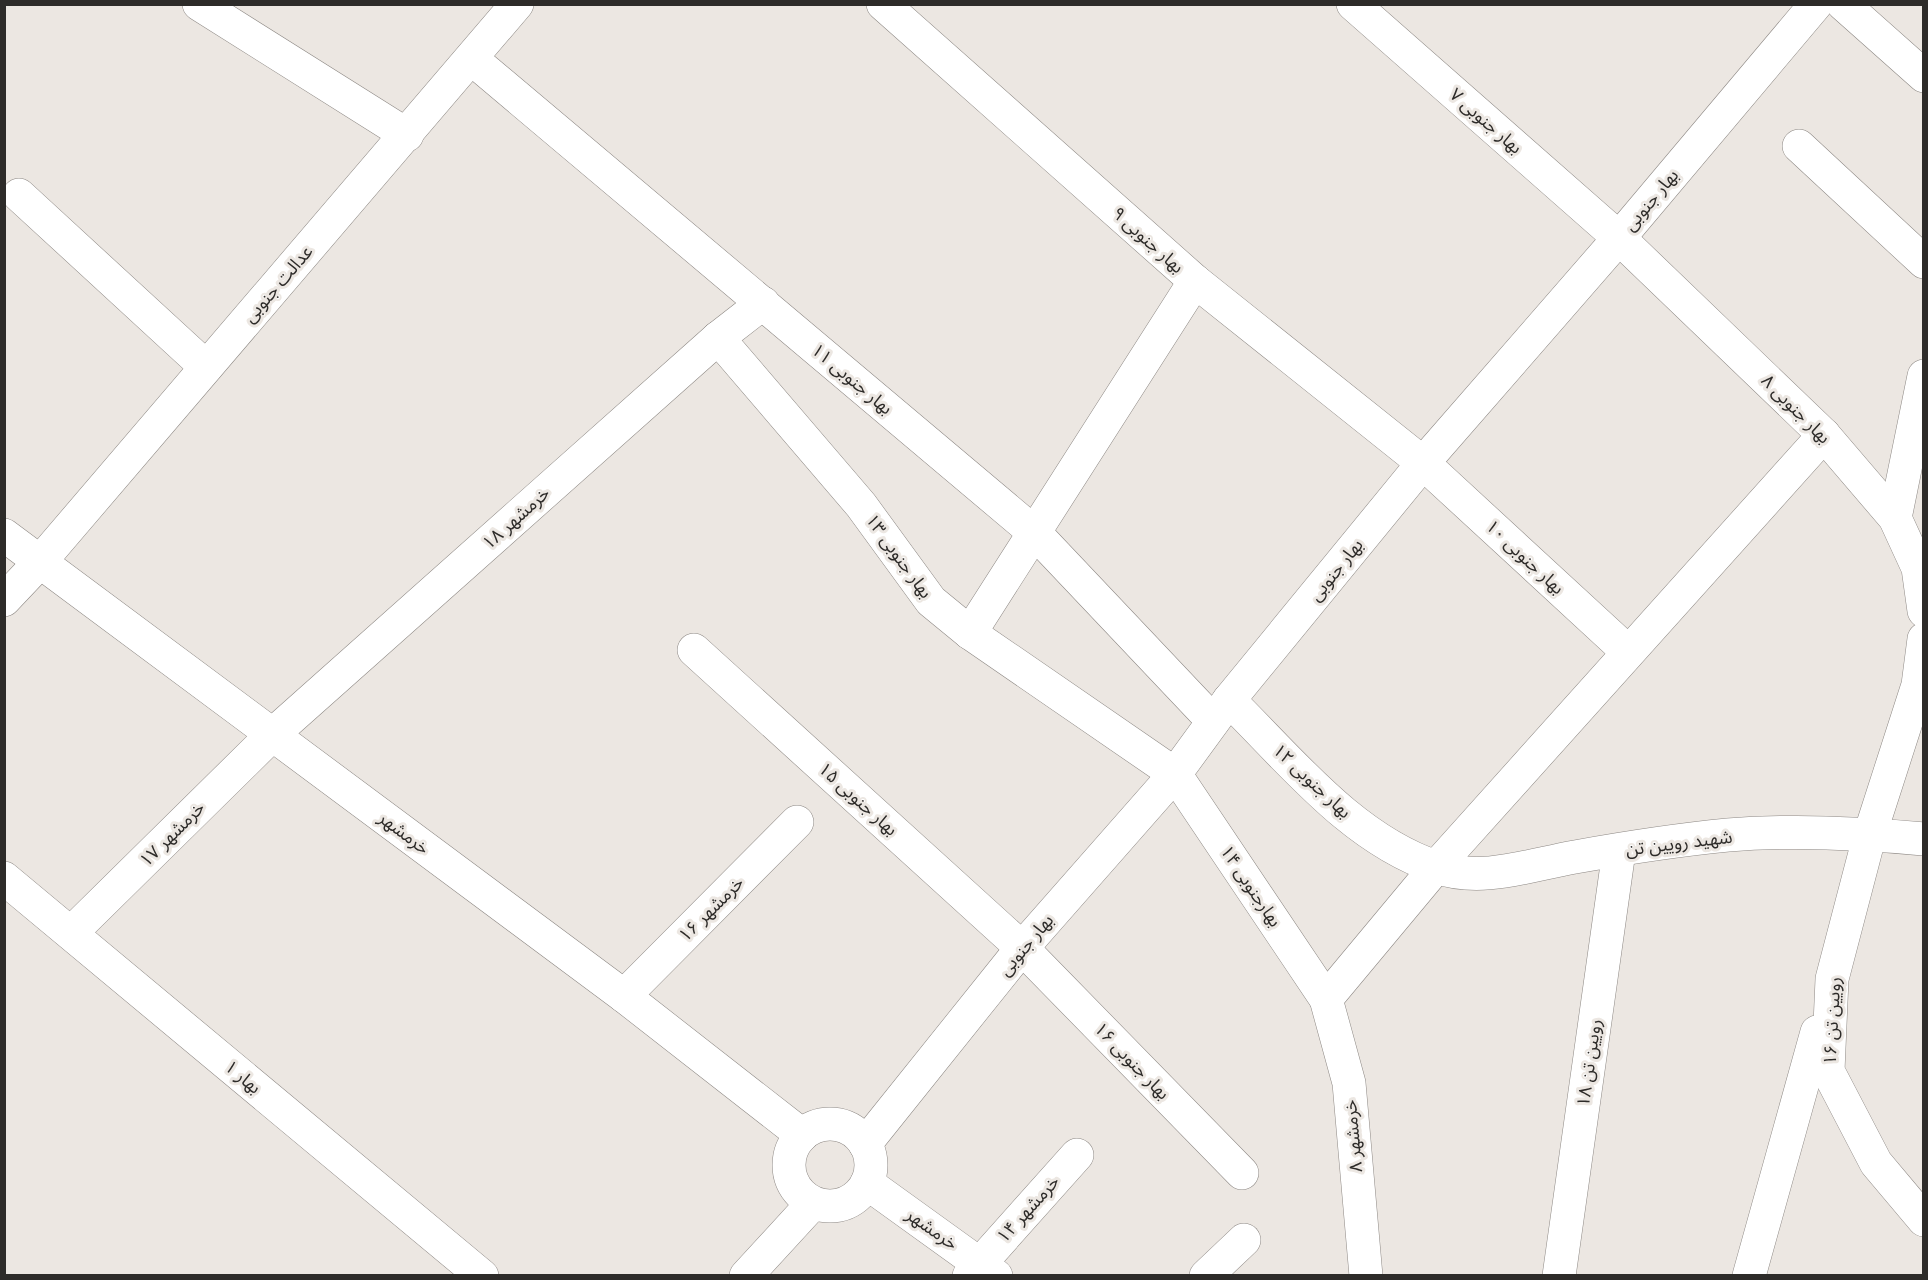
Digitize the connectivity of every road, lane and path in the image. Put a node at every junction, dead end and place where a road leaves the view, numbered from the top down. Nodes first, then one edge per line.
1 (199, 4) edge
2 (517, 4) edge
3 (883, 4) edge
4 (1353, 4) edge
5 (1816, 4) edge
6 (1843, 4) edge
7 (472, 58) junction
8 (1923, 76) edge
9 (407, 135) junction
10 (1799, 146) dead end
11 (19, 195) dead end
12 (1619, 238) junction
13 (1923, 262) edge
14 (1195, 281) junction
15 (763, 303) junction
16 (718, 338) junction
17 (206, 367) junction
18 (1923, 376) edge
19 (1824, 435) junction
20 (1423, 463) junction
21 (1895, 518) junction
22 (1036, 534) junction
23 (4, 535) edge
24 (39, 563) junction
25 (4, 600) edge
26 (1923, 611) edge
27 (970, 633) junction
28 (1923, 639) edge
29 (694, 650) dead end
30 (1627, 651) junction
31 (1221, 710) junction
32 (272, 735) junction
33 (1175, 774) junction
34 (797, 822) dead end
35 (1870, 834) junction
36 (1923, 839) edge
37 (1619, 851) junction
38 (1436, 867) junction
39 (4, 878) edge
40 (71, 933) junction
41 (1022, 948) junction
42 (1832, 979) junction
43 (624, 996) junction
44 (1326, 999) junction
45 (802, 1135) junction
46 (865, 1144) junction
47 (1077, 1155) dead end
48 (1242, 1173) dead end
49 (867, 1183) junction
50 (813, 1203) junction
51 (1923, 1220) edge
52 (1244, 1240) dead end
53 (982, 1271) edge
54 (482, 1275) edge
55 (746, 1275) edge
56 (1206, 1275) edge
57 (1366, 1275) edge
58 (1559, 1275) edge
59 (1749, 1275) edge

1 - 9 street
2 - 7 street, عدالت جنوبی
3 - 14 street, بهار جنوبی ۹
4 - 12 street, بهار جنوبی ۷
5 - 12 street, بهار جنوبی
6 - 8 street
7 - 9 street, عدالت جنوبی
7 - 15 street, بهار جنوبی ۱۱
9 - 17 street, عدالت جنوبی
10 - 13 street
11 - 17 street
12 - 19 street, بهار جنوبی ۸
12 - 20 street, بهار جنوبی
14 - 20 street, بهار جنوبی ۹
14 - 22 street
15 - 16 street, خرمشهر ۱۸
15 - 22 street, بهار جنوبی ۱۱
16 - 27 street, بهار جنوبی ۱۳
16 - 32 street, خرمشهر ۱۸
17 - 24 street, عدالت جنوبی
18 - 21 street
19 - 21 street, بهار جنوبی ۸
19 - 30 street
20 - 30 street, بهار جنوبی ۱۰
20 - 31 street, بهار جنوبی
21 - 26 street, بهار جنوبی ۸
22 - 27 street
22 - 31 street, بهار جنوبی ۱۱
23 - 24 street, خرمشهر
24 - 25 street, عدالت جنوبی
24 - 32 street, خرمشهر
27 - 33 street, بهار جنوبی ۱۳
28 - 35 street
29 - 41 street, بهار جنوبی ۱۵
30 - 38 street
31 - 33 street, بهار جنوبی
31 - 38 street, بهار جنوبی ۱۲
32 - 40 street, خرمشهر ۱۷
32 - 43 street, خرمشهر
33 - 41 street, بهار جنوبی
33 - 44 street, بهارجنوبی ۱۴
34 - 43 street, خرمشهر ۱۶
35 - 36 street, شهید رویین تن
35 - 37 street, شهید رویین تن
35 - 42 street, رویین تن ۱۶
37 - 38 street, شهید رویین تن
37 - 58 street, رویین تن ۱۸
38 - 44 street
39 - 40 street, بهار ۱
40 - 54 street, بهار ۱
41 - 46 street, بهار جنوبی
41 - 48 street, بهار جنوبی ۱۶
42 - 51 street, رویین تن ۱۶
42 - 59 street
43 - 45 street, خرمشهر
44 - 57 street, خرمشهر ۸
45 - 46 street
45 - 50 street
46 - 49 street
47 - 53 street, خرمشهر ۱۴
49 - 50 street
49 - 53 street, خرمشهر
50 - 55 street
52 - 56 street

